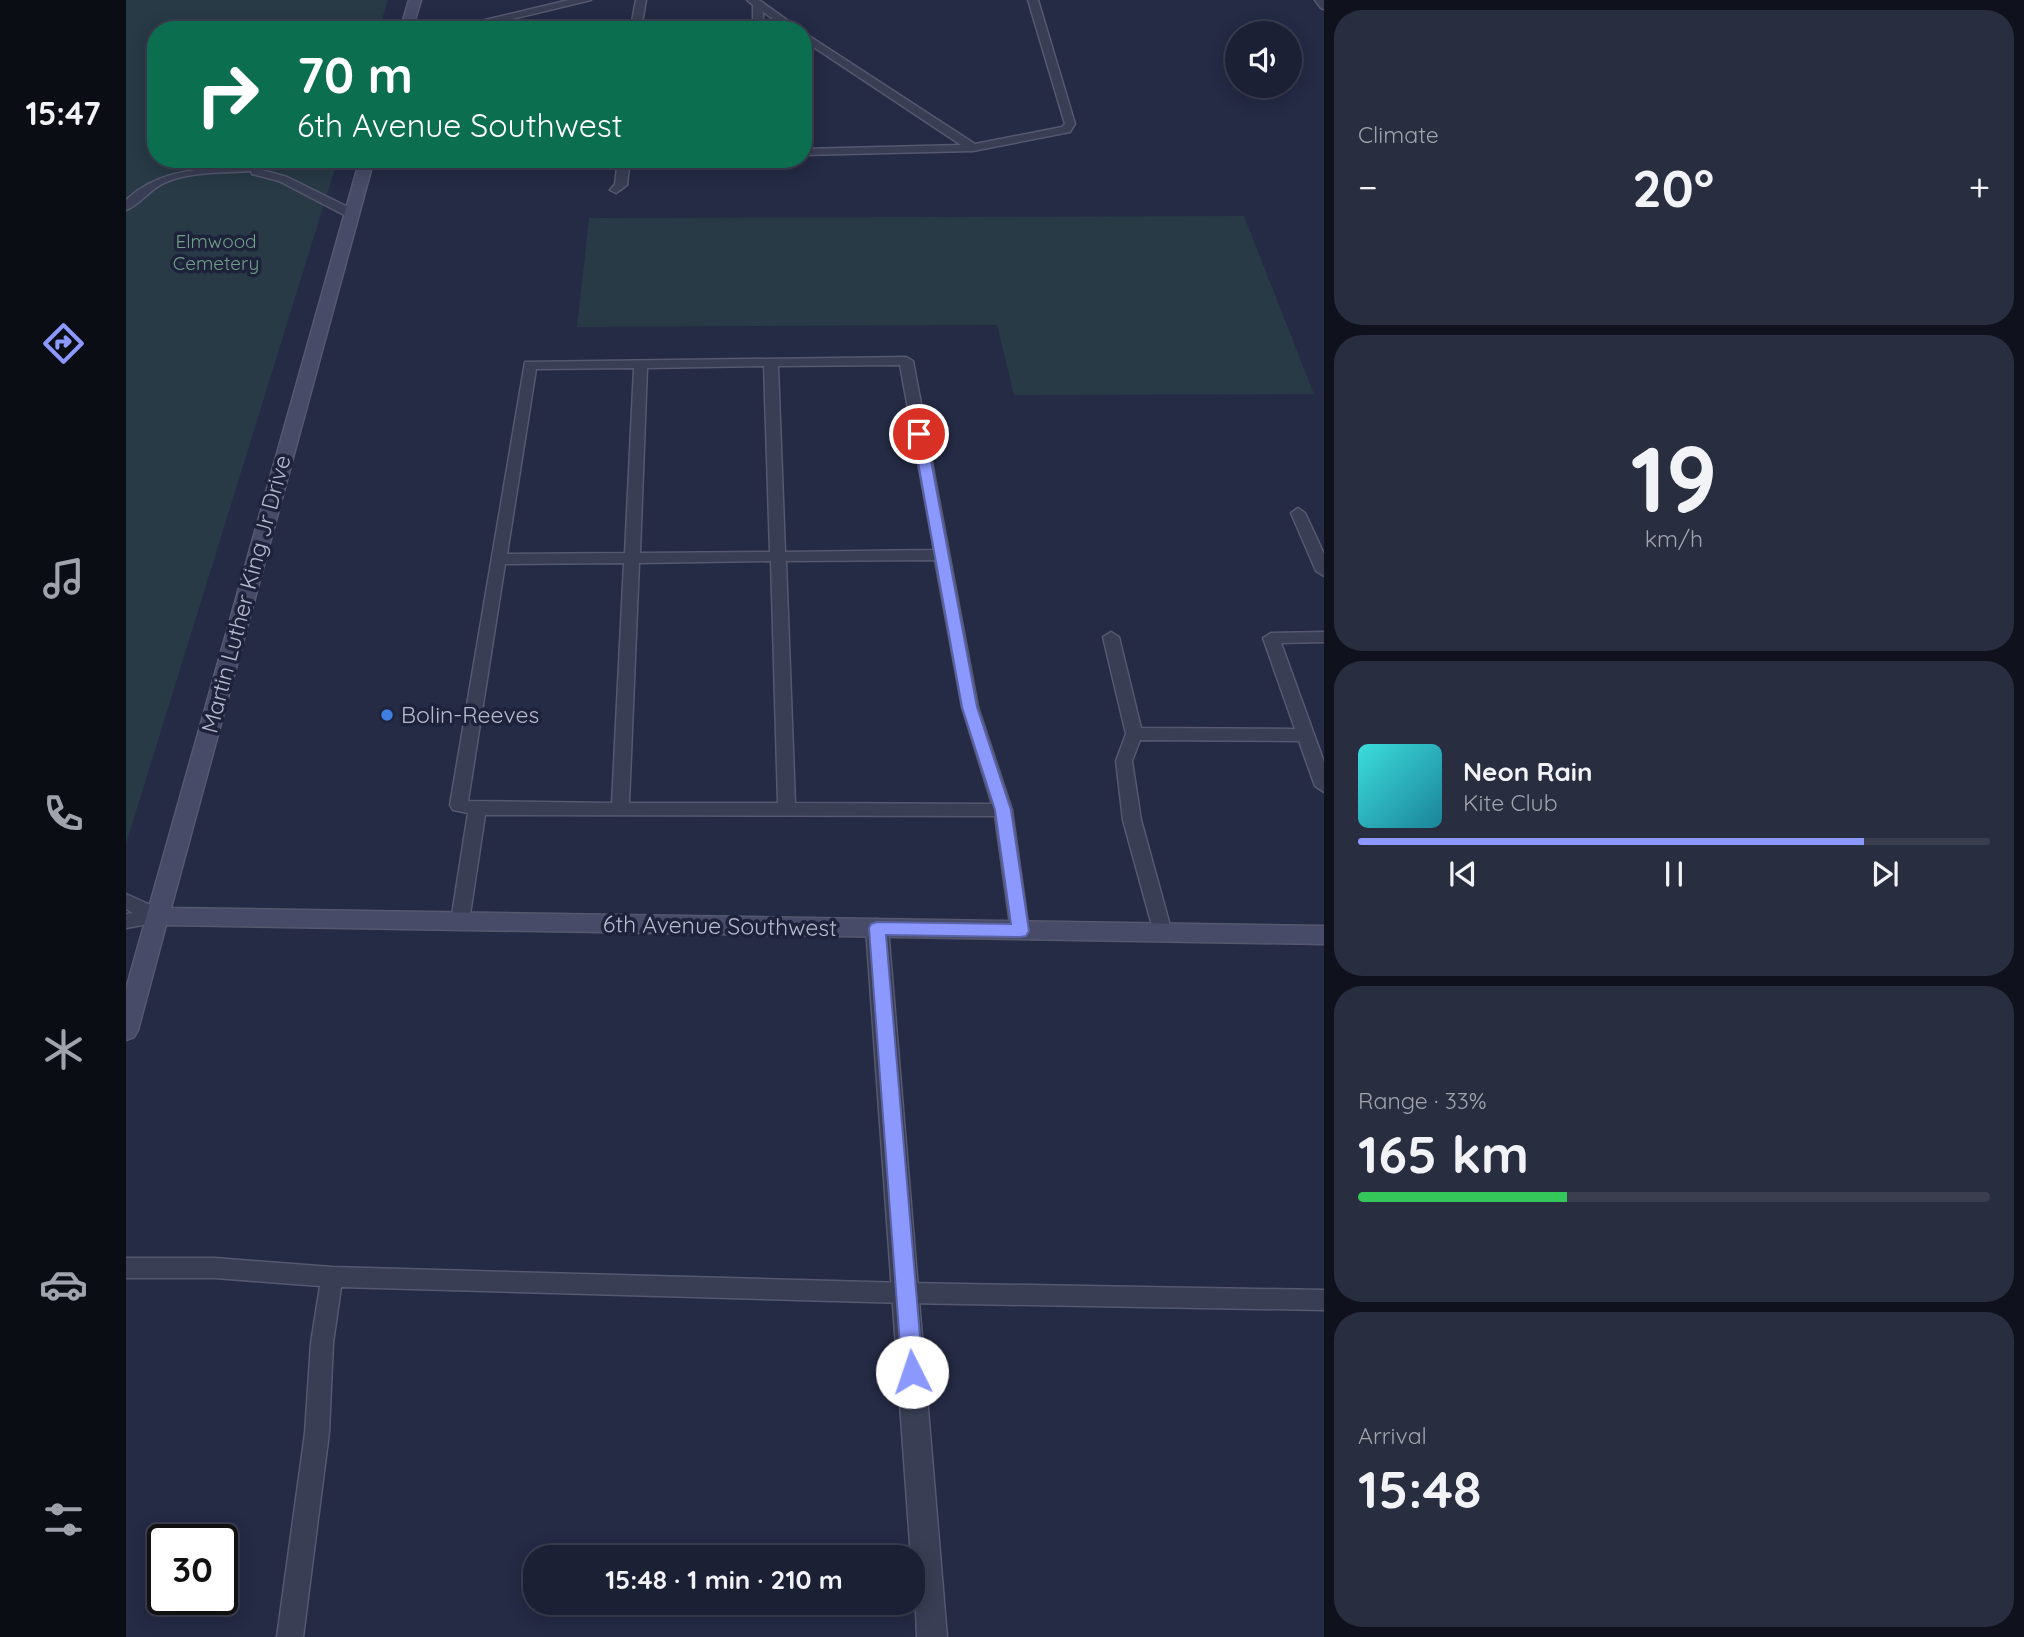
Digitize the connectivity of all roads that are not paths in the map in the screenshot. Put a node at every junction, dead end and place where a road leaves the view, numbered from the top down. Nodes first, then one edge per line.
1 (415, 0) edge
2 (585, 0) edge
3 (641, 0) edge
4 (1034, 0) edge
5 (1321, 0) edge
6 (755, 2) edge
7 (1324, 6) edge
8 (408, 21) edge
9 (501, 21) edge
10 (637, 21) edge
11 (757, 21) edge
12 (783, 21) edge
13 (812, 41) edge
14 (973, 148) junction
15 (812, 152) edge
16 (261, 168) edge
17 (365, 168) edge
18 (623, 168) edge
19 (245, 170) junction
20 (616, 190) dead end
21 (126, 206) edge
22 (352, 214) junction
23 (771, 363) junction
24 (641, 364) junction
25 (1298, 513) dead end
26 (942, 555) junction
27 (778, 557) junction
28 (631, 558) junction
29 (499, 559) junction
30 (1324, 571) edge
31 (1111, 637) dead end
32 (1324, 637) edge
33 (1134, 734) junction
34 (1307, 735) junction
35 (1324, 786) edge
36 (477, 809) junction
37 (620, 809) junction
38 (787, 810) junction
39 (1003, 810) junction
40 (126, 901) edge
41 (158, 916) junction
42 (126, 921) edge
43 (460, 921) junction
44 (877, 928) junction
45 (1020, 931) junction
46 (1163, 933) junction
47 (1324, 935) edge
48 (126, 1030) edge
49 (126, 1268) edge
50 (332, 1277) junction
51 (906, 1293) junction
52 (1324, 1300) edge
53 (290, 1637) edge
54 (932, 1637) edge

1 - 8 main road
2 - 9 street
3 - 10 lane
4 - 14 lane
5 - 7 lane
6 - 11 lane
6 - 12 lane
13 - 14 lane
14 - 15 lane
16 - 19 lane
17 - 22 main road, Martin Luther King Jr Drive
18 - 20 lane
19 - 21 lane
19 - 22 lane
22 - 41 main road, Martin Luther King Jr Drive
23 - 24 lane
23 - 26 lane
23 - 27 lane
24 - 28 lane
24 - 29 lane
25 - 30 lane
26 - 27 lane
26 - 39 lane
27 - 28 lane
27 - 38 lane
28 - 29 lane
28 - 37 lane
29 - 36 lane
31 - 33 lane
32 - 34 lane
33 - 34 lane
33 - 46 lane
34 - 35 lane
36 - 37 lane
36 - 43 lane
37 - 38 lane
38 - 39 lane
39 - 45 lane
40 - 41 lane
41 - 42 lane
41 - 43 main road, 6th Avenue Southwest
41 - 48 main road, Martin Luther King Jr Drive
43 - 44 main road, 6th Avenue Southwest
44 - 45 main road, 6th Avenue Southwest
44 - 51 street
45 - 46 main road, 6th Avenue Southwest
46 - 47 main road, 6th Avenue Southwest
49 - 50 lane
50 - 51 lane
50 - 53 lane
51 - 52 lane
51 - 54 street

